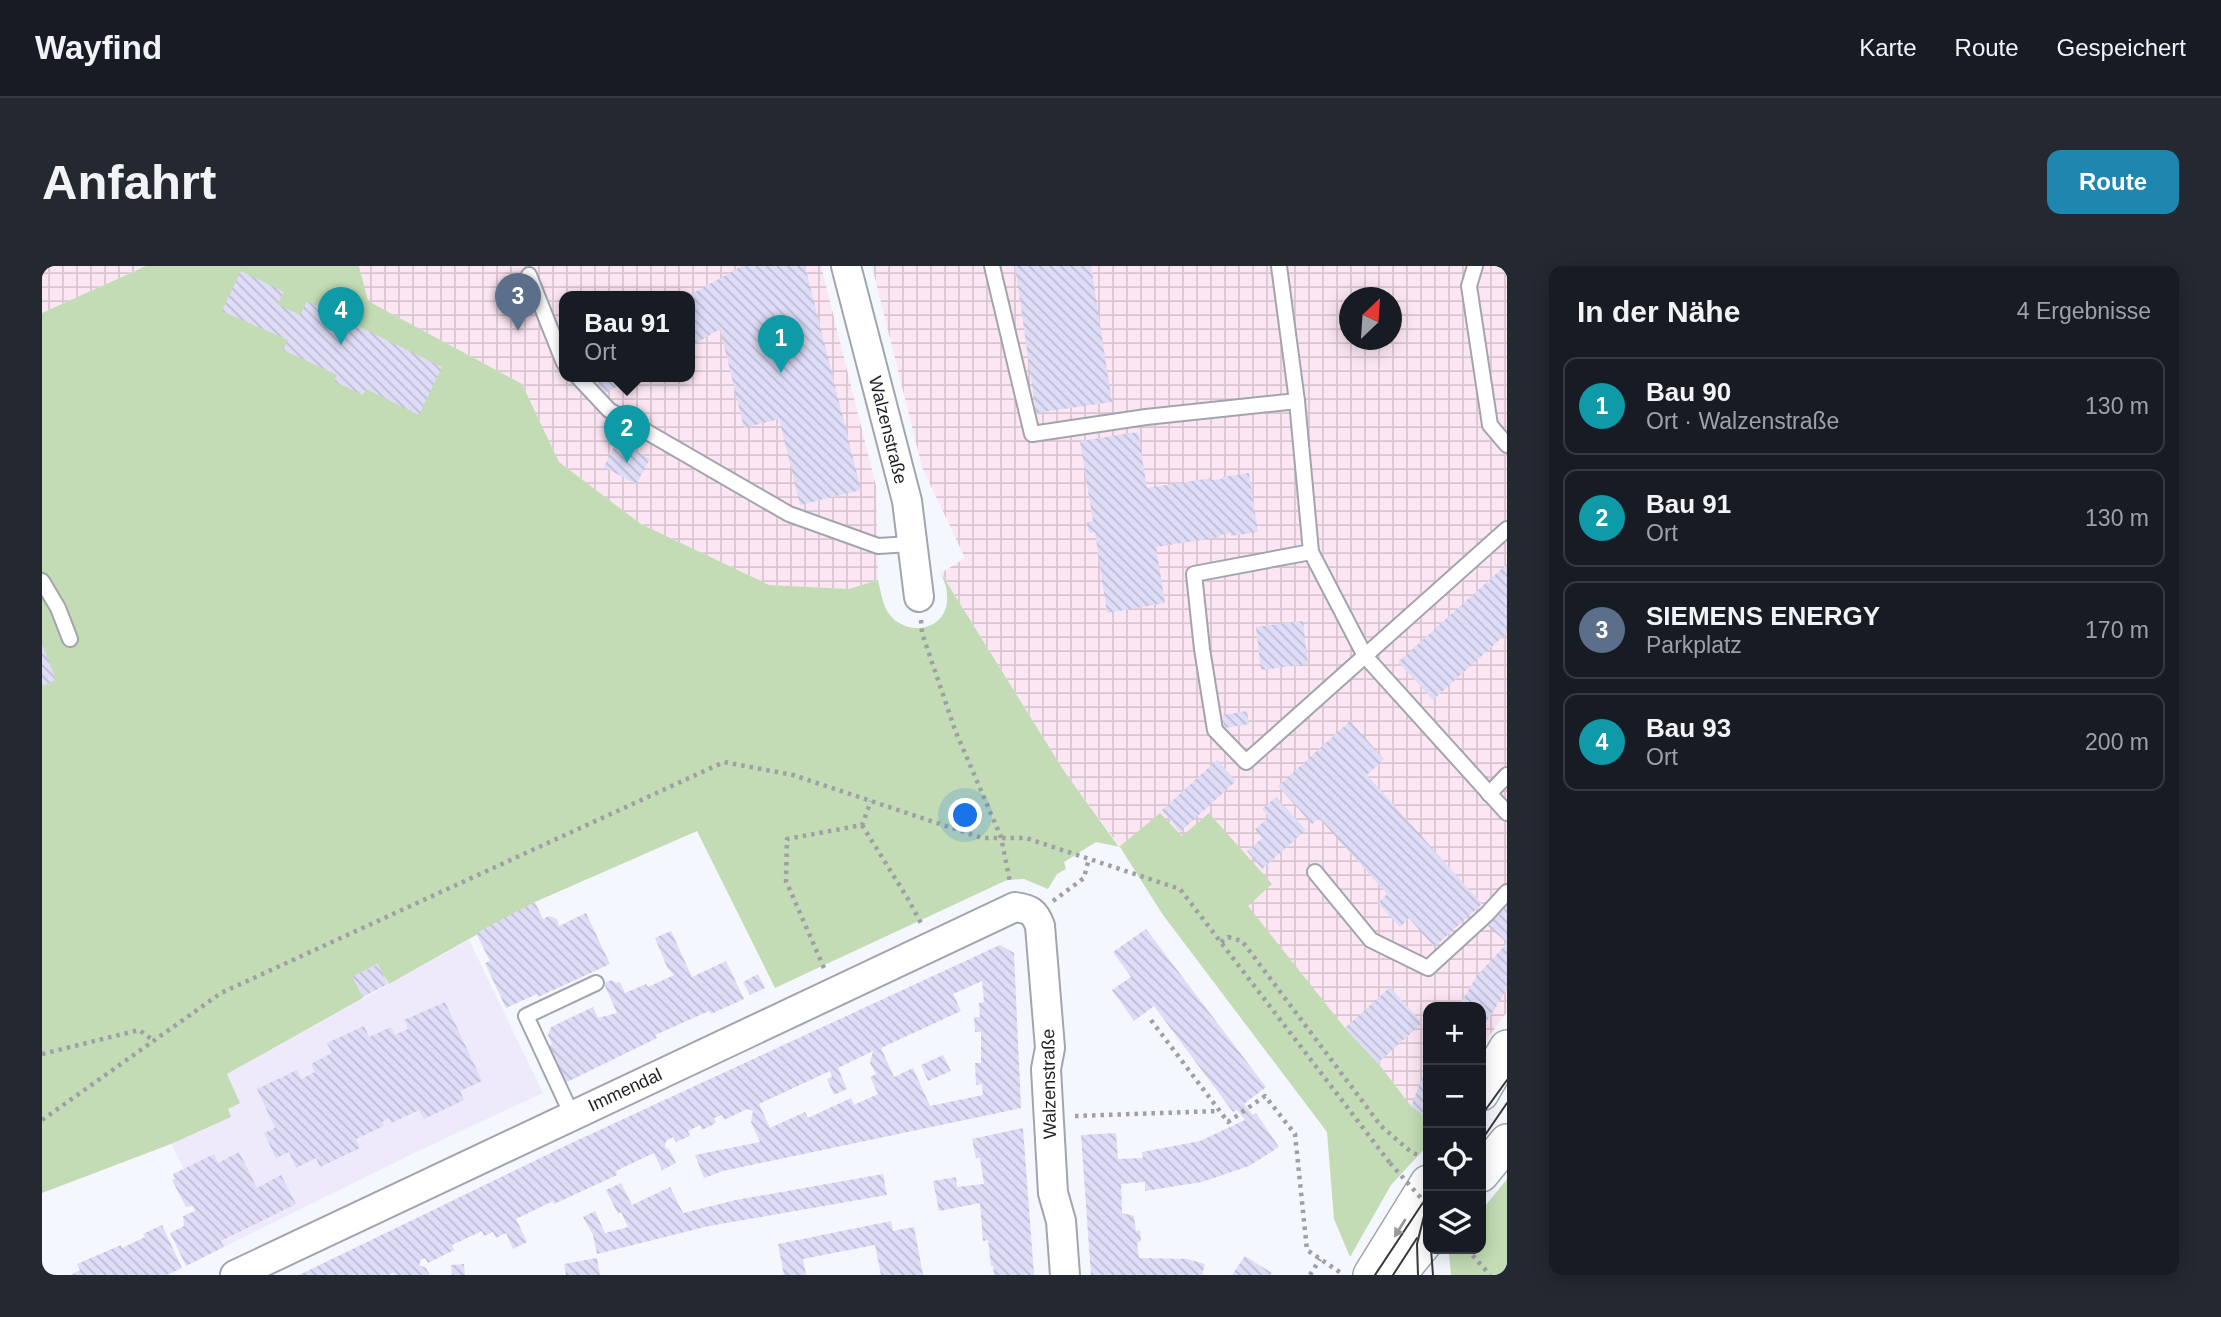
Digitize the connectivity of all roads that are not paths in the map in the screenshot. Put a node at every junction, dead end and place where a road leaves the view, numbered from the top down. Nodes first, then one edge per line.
1 (846, 266) edge
2 (992, 266) edge
3 (1279, 266) edge
4 (1475, 266) edge
5 (529, 275) dead end
6 (559, 350) edge
7 (583, 382) edge
8 (1297, 401) junction
9 (1507, 445) edge
10 (1507, 530) edge
11 (911, 544) junction
12 (1311, 552) junction
13 (42, 581) edge
14 (919, 597) road end
15 (70, 639) dead end
16 (1366, 656) junction
17 (1507, 775) edge
18 (1489, 794) junction
19 (1507, 813) edge
20 (1314, 872) dead end
21 (1507, 892) edge
22 (1026, 911) joint
23 (596, 983) dead end
24 (1507, 1048) edge
25 (1486, 1084) edge
26 (572, 1115) junction
27 (1507, 1142) edge
28 (1486, 1168) edge
29 (1423, 1191) edge
30 (1423, 1244) edge
31 (235, 1275) edge
32 (1065, 1275) edge
33 (1371, 1275) edge
34 (1398, 1275) edge

1 - 11 street, Walzenstraße
2 - 8 lane
3 - 8 lane
4 - 9 lane
5 - 6 lane
7 - 11 lane
8 - 12 lane
10 - 16 lane
11 - 14 street, Walzenstraße
12 - 16 lane
12 - 16 lane
13 - 15 lane
16 - 18 lane
17 - 18 lane
18 - 19 lane
20 - 21 lane
22 - 26 street, Immendal
22 - 32 street, Walzenstraße
23 - 26 lane
24 - 25 street
26 - 31 street, Immendal
27 - 28 street
29 -> 33 street
30 - 34 street

